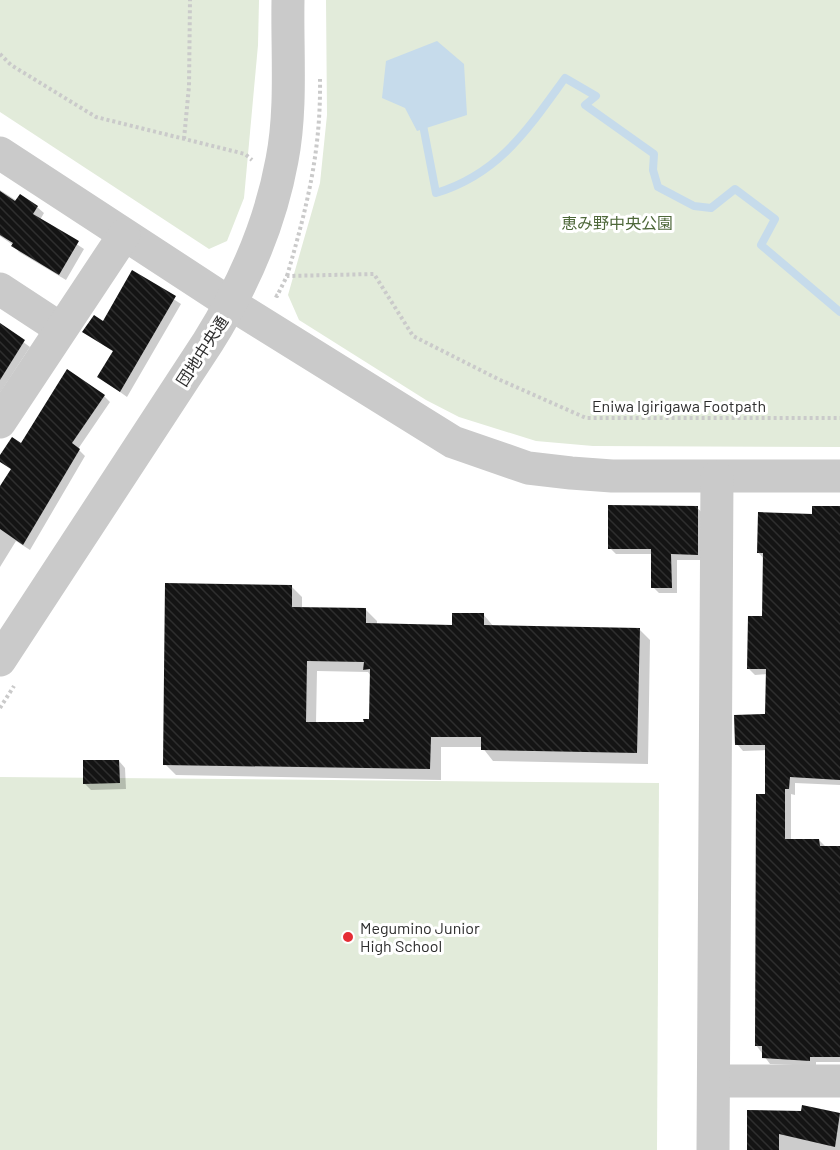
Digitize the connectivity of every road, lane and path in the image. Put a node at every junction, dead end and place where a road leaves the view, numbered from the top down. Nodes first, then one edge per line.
1 (190, 0) edge
2 (288, 0) edge
3 (0, 54) edge
4 (184, 139) junction
5 (0, 153) edge
6 (255, 163) dead end
7 (124, 235) junction
8 (0, 289) edge
9 (238, 291) junction
10 (61, 329) junction
11 (840, 418) edge
12 (0, 422) edge
13 (840, 476) edge
14 (717, 477) junction
15 (0, 660) edge
16 (714, 1081) junction
17 (840, 1082) edge
18 (713, 1150) edge

1 - 4 path
2 - 9 street, 団地中央通
3 - 4 path
4 - 6 path
5 - 7 street
7 - 9 street
7 - 10 street
8 - 10 street
9 - 11 path, Eniwa Igirigawa Footpath
9 - 14 street
9 - 15 street, 団地中央通
10 - 12 street
13 - 14 street
14 - 16 street
16 - 17 street
16 - 18 street

